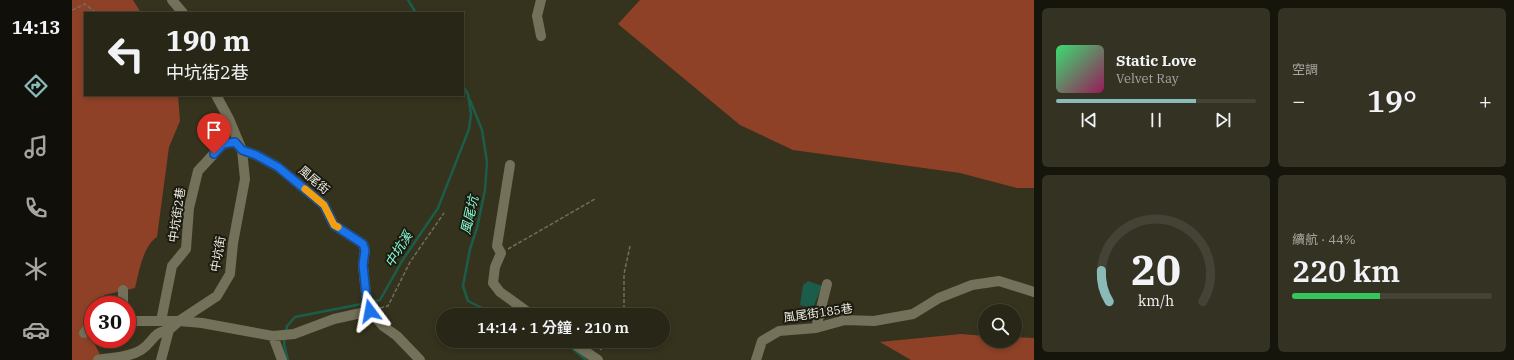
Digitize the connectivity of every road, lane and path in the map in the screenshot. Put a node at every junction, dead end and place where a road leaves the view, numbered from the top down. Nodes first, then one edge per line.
1 (172, 0) edge
2 (541, 0) edge
3 (72, 10) edge
4 (95, 12) edge
5 (182, 12) edge
6 (541, 36) dead end
7 (217, 96) edge
8 (242, 150) junction
9 (510, 165) dead end
10 (595, 199) dead end
11 (444, 213) dead end
12 (630, 246) dead end
13 (502, 253) junction
14 (827, 284) dead end
15 (123, 290) dead end
16 (1034, 292) edge
17 (123, 296) edge
18 (522, 308) edge
19 (624, 308) edge
20 (370, 311) junction
21 (136, 320) edge
22 (161, 321) junction
23 (179, 321) junction
24 (816, 328) junction
25 (169, 330) junction
26 (273, 336) junction
27 (580, 348) edge
28 (604, 348) edge
29 (595, 358) edge
30 (98, 360) edge
31 (161, 360) edge
32 (282, 360) edge
33 (420, 360) edge
34 (756, 360) edge

1 - 5 street
2 - 6 street
3 - 4 path
7 - 8 street, 中坑街
8 - 20 street, 風尾街
8 - 22 street, 中坑街2巷
8 - 23 street, 中坑街
9 - 13 street
10 - 13 path
11 - 20 path
12 - 19 path
13 - 18 street
14 - 24 street
15 - 17 street
16 - 24 street, 風尾街185巷
20 - 26 street
20 - 33 street, 風尾街
21 - 22 street
22 - 23 street
23 - 25 street, 中坑街
23 - 26 street
24 - 34 street, 風尾街185巷
25 - 30 street, 中坑街
25 - 31 street
26 - 32 street
27 - 29 street
28 - 29 path

